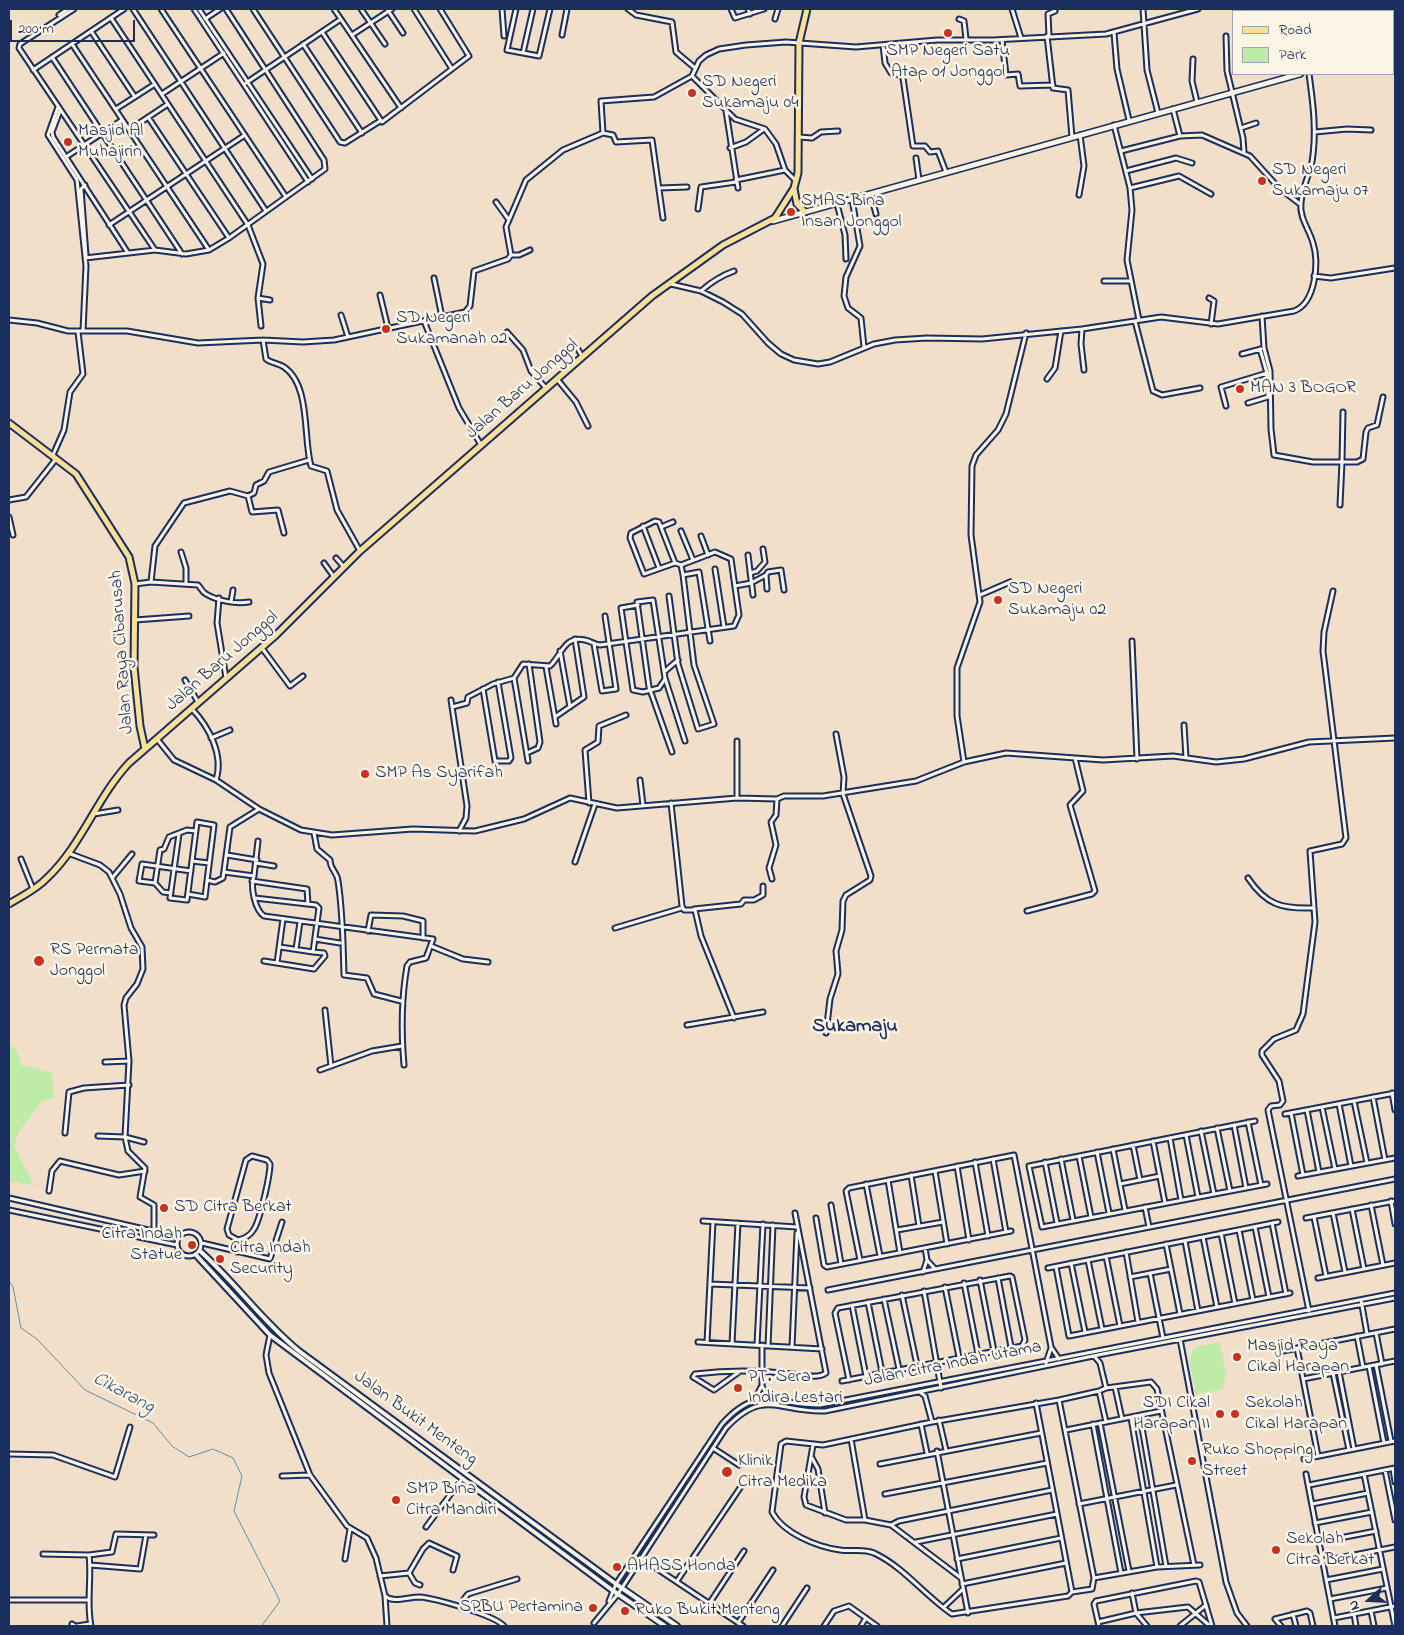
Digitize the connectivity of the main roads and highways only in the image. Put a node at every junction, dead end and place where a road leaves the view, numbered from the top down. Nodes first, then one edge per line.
1 (807, 9) edge
2 (1296, 75) edge
3 (794, 188) junction
4 (805, 212) junction
5 (769, 222) junction
6 (9, 423) edge
7 (145, 749) junction
8 (9, 904) edge

1 - 3 main road, Jalan Baru Jonggol
2 - 4 main road
3 - 4 main road
3 - 5 main road, Jalan Baru Jonggol
4 - 5 main road
5 - 7 main road, Jalan Baru Jonggol
6 - 7 main road, Jalan Raya Cibarusah
7 - 8 main road, Jalan Baru Jonggol

